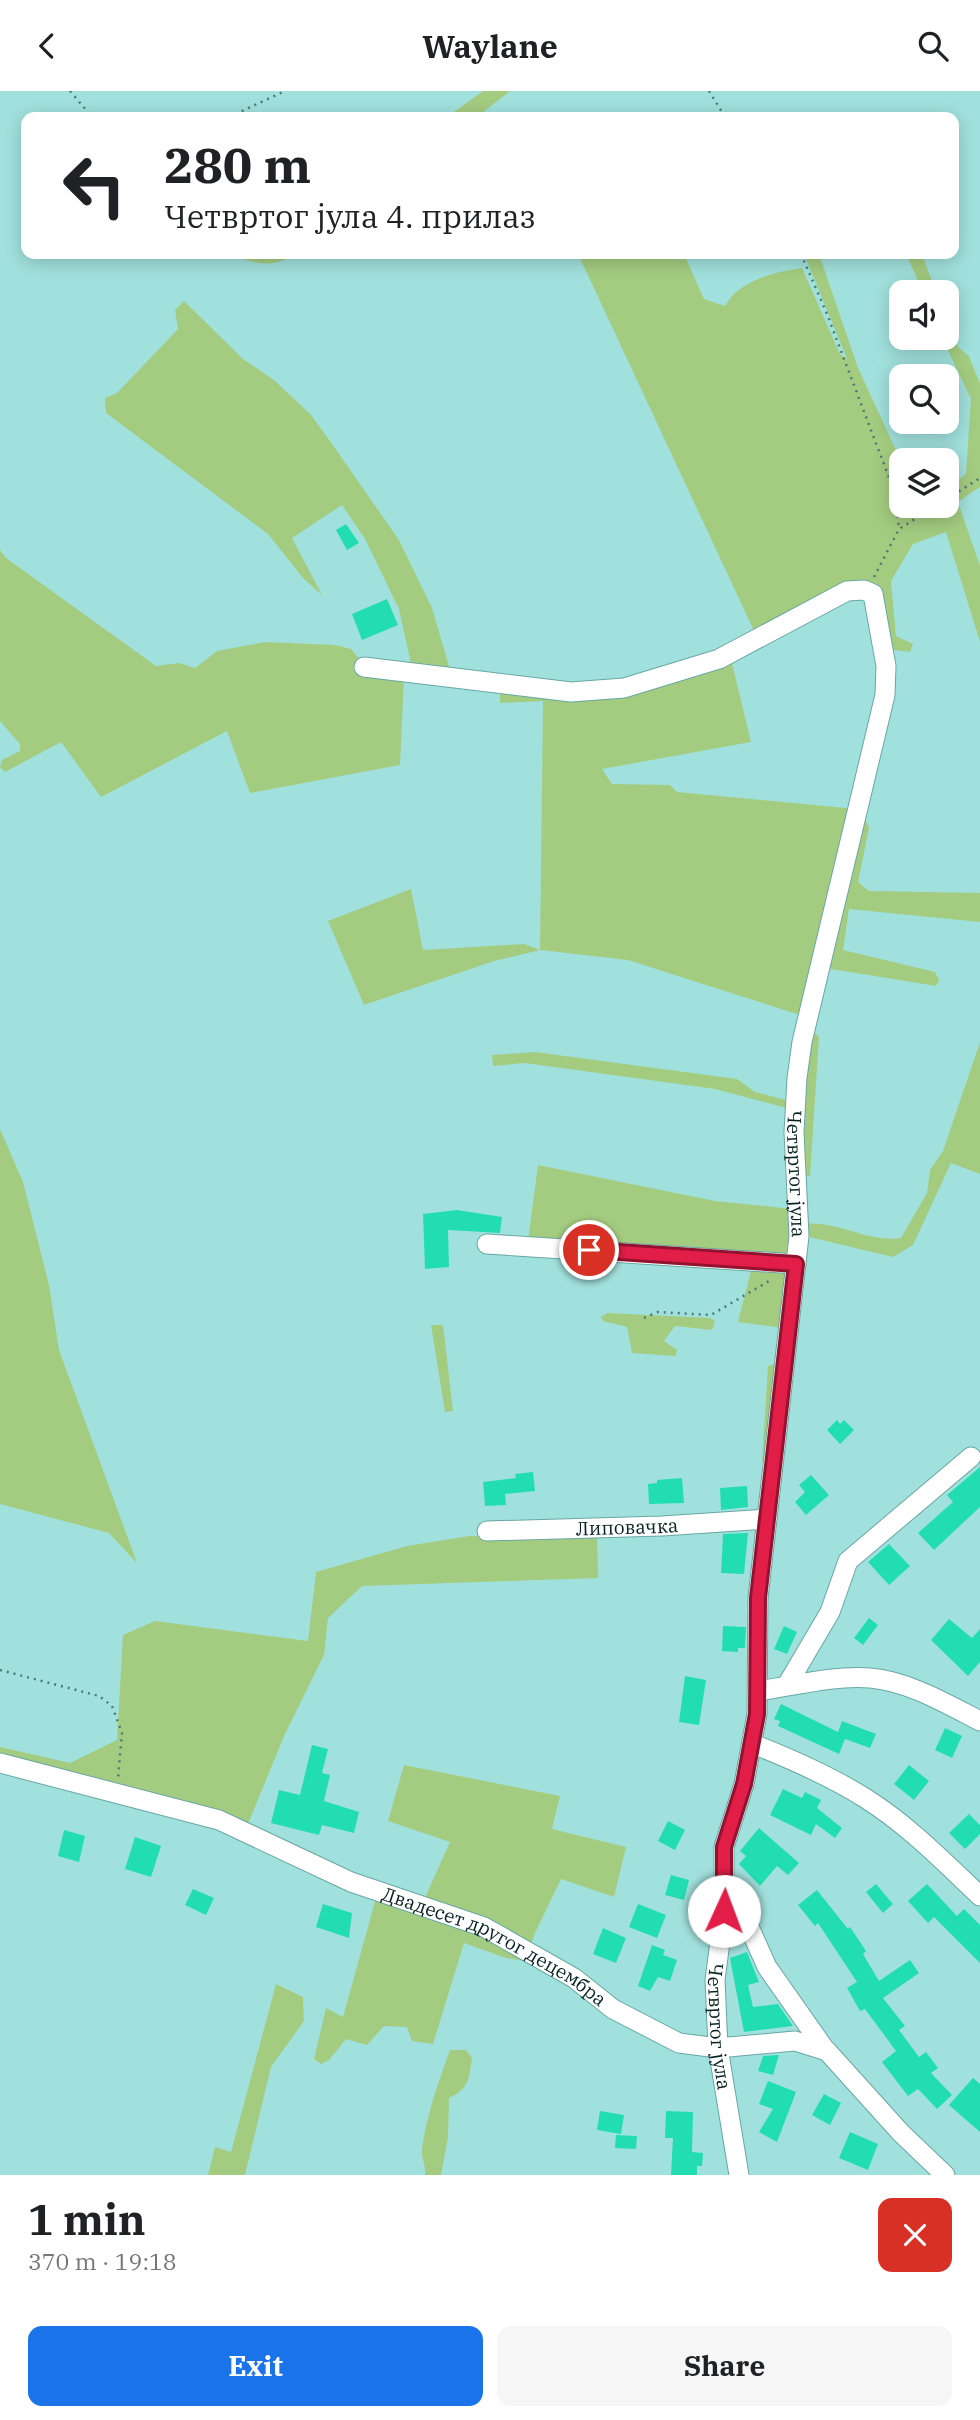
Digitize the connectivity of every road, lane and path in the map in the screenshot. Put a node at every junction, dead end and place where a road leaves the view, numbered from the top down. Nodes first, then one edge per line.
1 (70, 91) edge
2 (285, 91) edge
3 (709, 91) edge
4 (88, 112) edge
5 (240, 112) edge
6 (722, 112) edge
7 (803, 259) edge
8 (980, 478) edge
9 (959, 491) edge
10 (917, 518) edge
11 (899, 529) junction
12 (873, 594) junction
13 (363, 667) dead end
14 (487, 1244) dead end
15 (796, 1264) junction
16 (644, 1318) dead end
17 (971, 1457) dead end
18 (767, 1519) junction
19 (487, 1531) dead end
20 (0, 1670) edge
21 (787, 1685) junction
22 (758, 1691) junction
23 (980, 1721) edge
24 (753, 1744) junction
25 (0, 1763) edge
26 (117, 1791) junction
27 (725, 1889) junction
28 (980, 1896) edge
29 (718, 2048) junction
30 (827, 2052) junction
31 (738, 2175) edge
32 (945, 2175) edge

1 - 4 path
2 - 5 path
3 - 6 path
7 - 11 path
8 - 9 path
10 - 11 path
11 - 12 path
12 - 13 street
12 - 15 street, Четвртог јула
14 - 15 street
15 - 16 path
15 - 18 street, Четвртог јула
17 - 21 street
18 - 19 street, Липовачка
18 - 22 street, Четвртог јула
20 - 26 path
21 - 22 street
21 - 23 street
22 - 24 street, Четвртог јула
24 - 27 street, Четвртог јула
24 - 28 street
25 - 26 street, Двадесет другог децембра
26 - 29 street, Двадесет другог децембра
27 - 29 street, Четвртог јула
27 - 30 street
29 - 30 street, Двадесет другог децембра
29 - 31 street, Четвртог јула
30 - 32 street, Двадесет другог децембра

